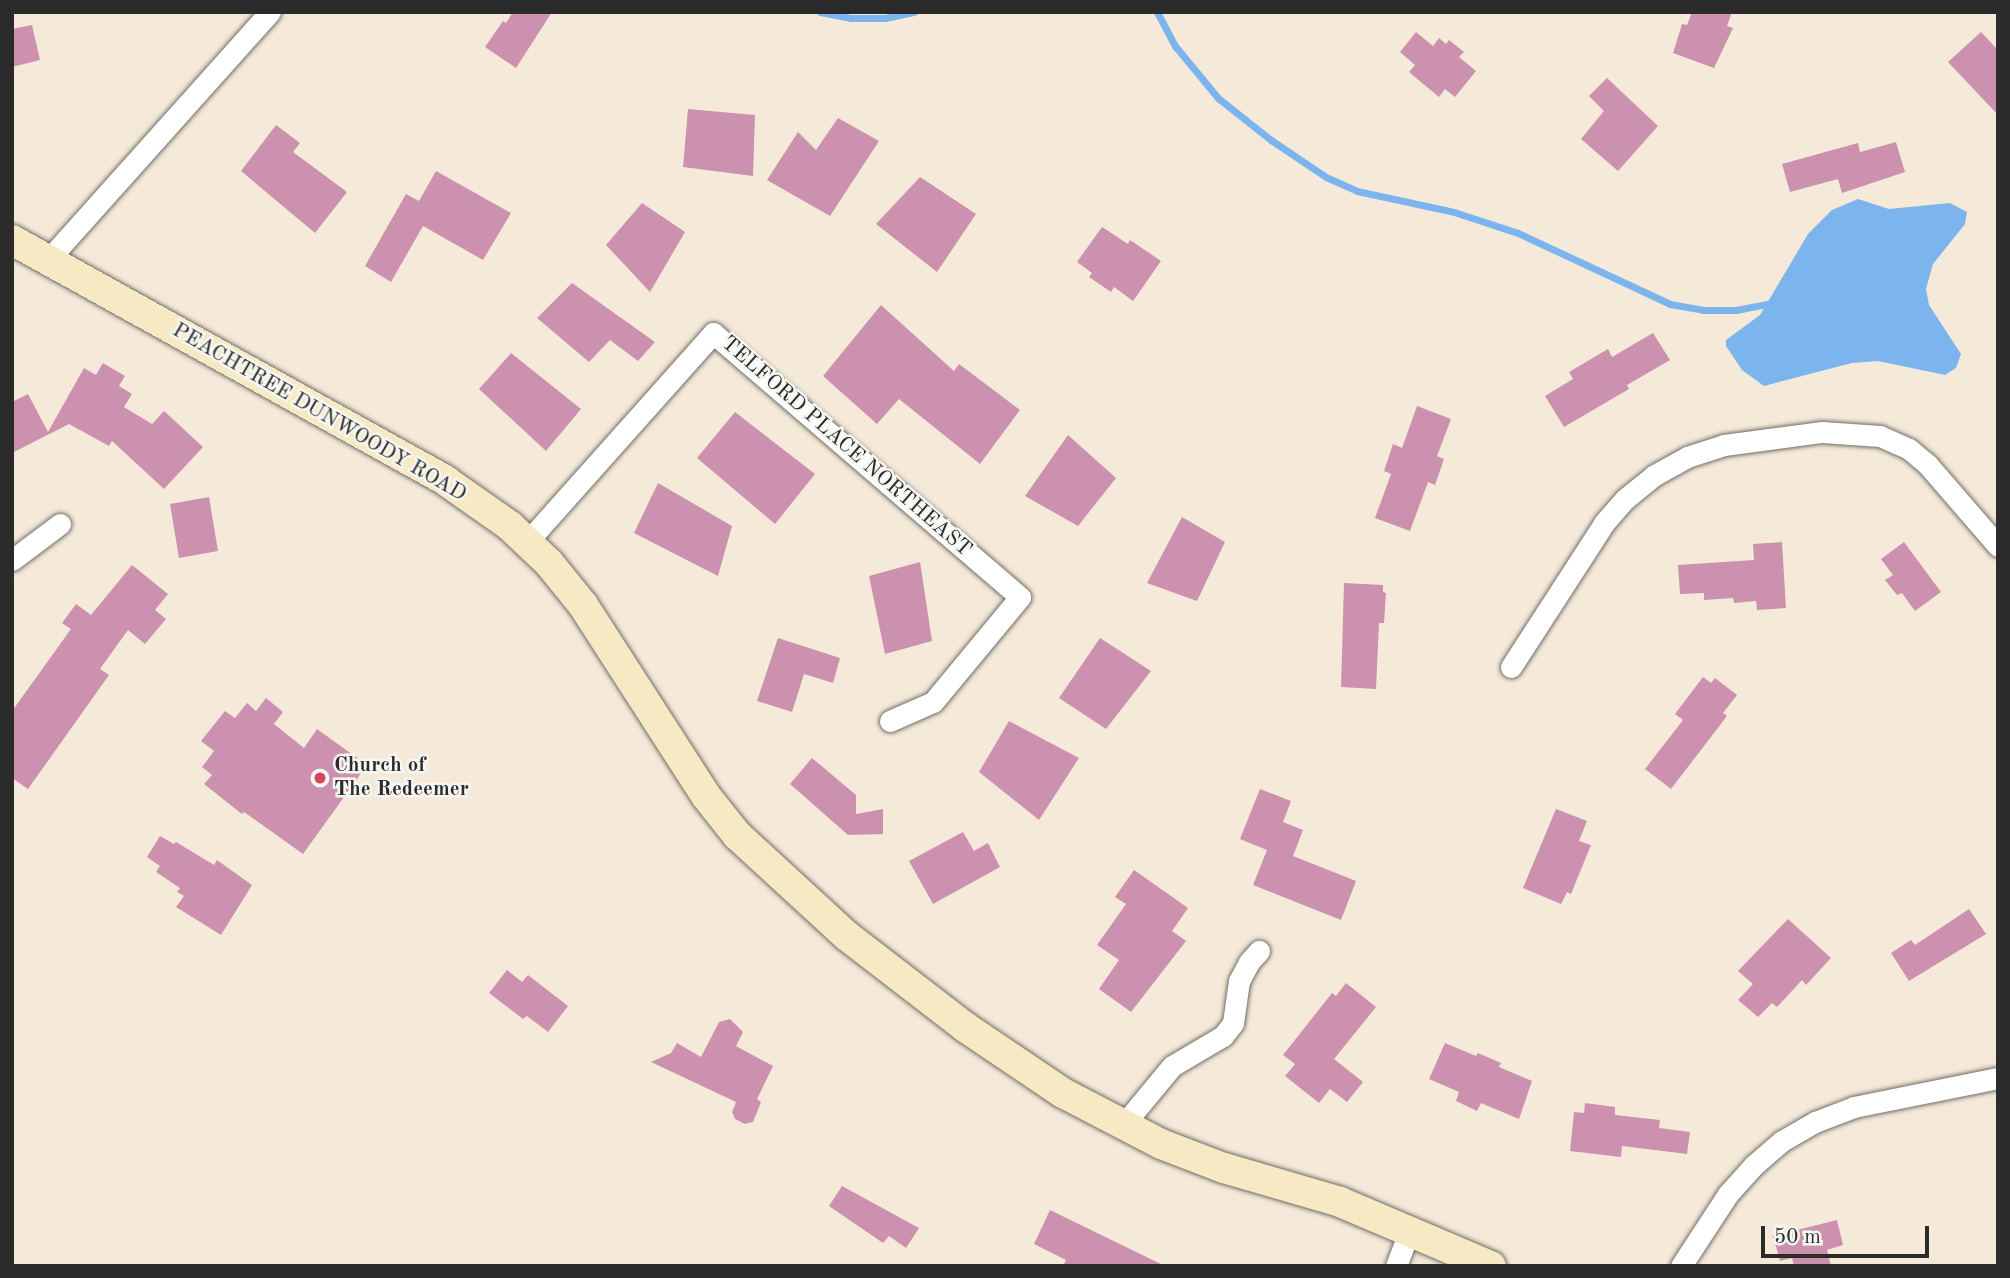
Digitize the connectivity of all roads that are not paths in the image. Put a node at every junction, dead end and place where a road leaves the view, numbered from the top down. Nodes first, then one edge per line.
1 (270, 12) edge
2 (12, 240) edge
3 (48, 260) junction
4 (60, 523) dead end
5 (527, 542) junction
6 (1998, 546) edge
7 (12, 560) edge
8 (1511, 667) dead end
9 (890, 721) dead end
10 (1259, 951) dead end
11 (1998, 1077) edge
12 (1124, 1124) junction
13 (1410, 1230) junction
14 (1396, 1266) edge
15 (1491, 1266) edge
16 (1681, 1266) edge

1 - 3 street
2 - 3 main road, PEACHTREE DUNWOODY ROAD
3 - 5 main road, PEACHTREE DUNWOODY ROAD
4 - 7 street
5 - 9 street, TELFORD PLACE NORTHEAST
5 - 12 main road, PEACHTREE DUNWOODY ROAD
6 - 8 street
10 - 12 street
11 - 16 street
12 - 13 main road, PEACHTREE DUNWOODY ROAD
13 - 14 street
13 - 15 main road, PEACHTREE DUNWOODY ROAD

